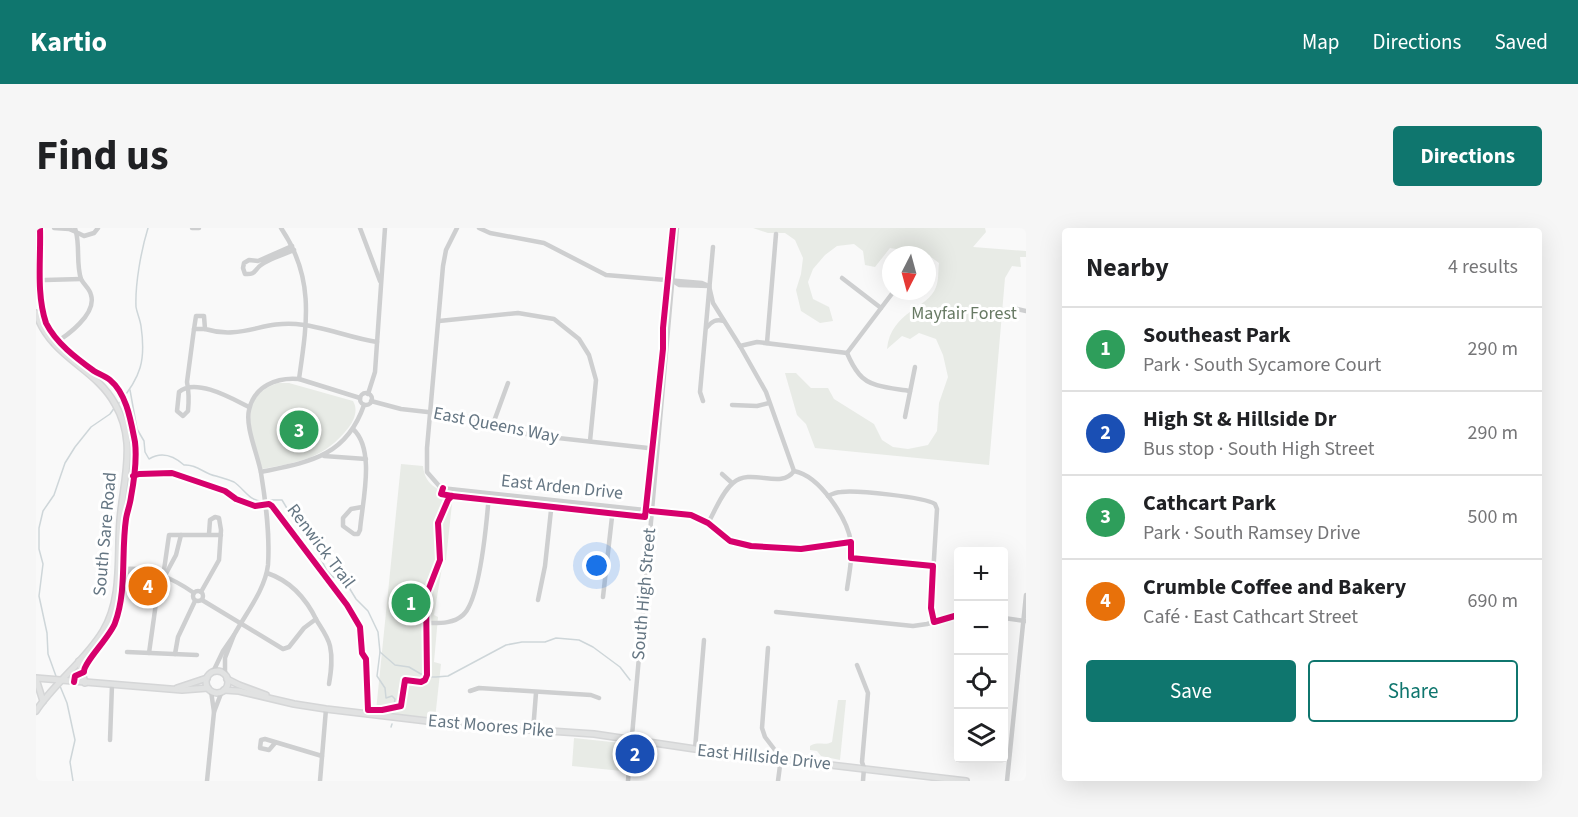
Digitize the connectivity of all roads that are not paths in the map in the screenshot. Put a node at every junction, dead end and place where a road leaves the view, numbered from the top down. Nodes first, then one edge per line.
1 (54, 228) edge
2 (98, 228) edge
3 (192, 228) edge
4 (199, 228) edge
5 (281, 228) edge
6 (360, 228) edge
7 (385, 228) edge
8 (457, 228) edge
9 (479, 228) edge
10 (677, 228) edge
11 (76, 230) edge
12 (776, 234) dead end
13 (713, 247) dead end
14 (293, 248) junction
15 (383, 256) junction
16 (370, 257) junction
17 (269, 259) junction
18 (255, 262) junction
19 (258, 268) junction
20 (842, 278) dead end
21 (81, 279) junction
22 (45, 280) dead end
23 (380, 281) junction
24 (673, 281) junction
25 (709, 286) junction
26 (887, 300) edge
27 (881, 308) junction
28 (1017, 309) dead end
29 (1026, 311) edge
30 (36, 313) edge
31 (439, 321) junction
32 (724, 321) junction
33 (306, 325) junction
34 (707, 327) junction
35 (205, 328) junction
36 (194, 329) junction
37 (377, 342) junction
38 (766, 343) junction
39 (53, 344) junction
40 (740, 346) junction
41 (847, 353) junction
42 (915, 367) dead end
43 (299, 379) junction
44 (508, 383) dead end
45 (188, 387) junction
46 (910, 391) junction
47 (368, 394) junction
48 (360, 398) junction
49 (371, 401) junction
50 (703, 401) dead end
51 (769, 403) junction
52 (364, 405) junction
53 (732, 405) dead end
54 (249, 407) junction
55 (431, 411) junction
56 (905, 417) dead end
57 (493, 424) junction
58 (353, 429) junction
59 (590, 441) junction
60 (334, 449) junction
61 (657, 449) junction
62 (323, 456) junction
63 (340, 457) junction
64 (366, 459) junction
65 (794, 471) junction
66 (261, 472) junction
67 (722, 474) dead end
68 (732, 483) junction
69 (489, 495) junction
70 (828, 496) junction
71 (552, 501) junction
72 (362, 507) junction
73 (613, 508) junction
74 (651, 511) junction
75 (708, 523) junction
76 (209, 534) junction
77 (181, 535) junction
78 (220, 535) junction
79 (851, 542) junction
80 (166, 553) junction
81 (176, 555) junction
82 (851, 558) junction
83 (933, 566) junction
84 (118, 570) junction
85 (267, 573) junction
86 (163, 576) junction
87 (847, 589) dead end
88 (201, 592) junction
89 (194, 593) junction
90 (1026, 595) edge
91 (603, 597) dead end
92 (202, 600) junction
93 (538, 600) dead end
94 (195, 601) junction
95 (776, 612) dead end
96 (954, 616) edge
97 (316, 619) junction
98 (1008, 619) edge
99 (1025, 621) edge
100 (934, 622) junction
101 (240, 623) junction
102 (427, 623) dead end
103 (234, 635) junction
104 (704, 640) dead end
105 (768, 648) dead end
106 (127, 652) dead end
107 (149, 653) junction
108 (175, 654) junction
109 (197, 655) dead end
110 (79, 661) junction
111 (857, 665) dead end
112 (213, 672) junction
113 (226, 677) junction
114 (207, 678) junction
115 (36, 679) edge
116 (63, 680) junction
117 (85, 683) junction
118 (329, 684) dead end
119 (112, 685) junction
120 (172, 689) junction
121 (209, 689) junction
122 (223, 691) junction
123 (470, 691) dead end
124 (537, 693) junction
125 (598, 698) dead end
126 (278, 700) junction
127 (43, 701) junction
128 (326, 709) junction
129 (36, 711) edge
130 (214, 712) junction
131 (533, 731) junction
132 (110, 740) dead end
133 (632, 741) junction
134 (275, 743) dead end
135 (695, 749) junction
136 (322, 756) junction
137 (781, 758) junction
138 (864, 768) junction
139 (207, 781) edge
140 (320, 781) edge
141 (628, 781) edge
142 (778, 781) edge
143 (863, 781) edge
144 (966, 781) edge
145 (1007, 781) edge

1 - 11 street
2 - 11 street
3 - 4 street
5 - 14 street
6 - 16 street
7 - 15 street
8 - 31 street
9 - 24 street
10 - 24 street, South High Street
11 - 21 street
12 - 38 street
13 - 25 street
14 - 17 street
14 - 33 street
15 - 16 street
15 - 23 street
16 - 23 street
17 - 18 street
17 - 19 street
18 - 19 street
18 - 19 street
20 - 27 street
21 - 22 street
21 - 39 street
23 - 37 street
24 - 25 street
24 - 61 street, South High Street
25 - 32 street
25 - 34 street
26 - 27 street
27 - 41 street
28 - 29 street
30 - 39 main road, South Sare Road
31 - 55 street
31 - 59 street
32 - 34 street
32 - 40 street
33 - 35 street
33 - 37 street
33 - 43 street
34 - 50 street
35 - 36 street
35 - 36 street
36 - 45 street
37 - 47 street
38 - 40 street
38 - 41 street
39 - 84 main road, South Sare Road
40 - 51 street
41 - 46 street
42 - 46 street
43 - 48 street
43 - 54 street
44 - 57 street
45 - 45 street
45 - 54 street
46 - 56 street
47 - 48 street
47 - 49 street
48 - 52 street
49 - 52 street
49 - 55 street, East Queens Way
51 - 53 street
51 - 65 street
52 - 58 street
54 - 66 street
55 - 57 street, East Queens Way
55 - 69 street, East Arden Drive
57 - 59 street, East Queens Way
58 - 60 street
58 - 64 street
59 - 61 street, East Queens Way
60 - 62 street
60 - 63 street
61 - 74 street, South High Street
62 - 63 street
62 - 66 street
63 - 64 street
64 - 72 street
65 - 68 street
65 - 70 street
66 - 85 street
67 - 68 street
68 - 75 street
69 - 71 street, East Arden Drive
69 - 102 street
70 - 79 street
70 - 83 street
71 - 73 street, East Arden Drive
71 - 93 street
72 - 72 street
73 - 74 street, East Arden Drive
73 - 91 street
74 - 75 street, East Arden Drive
74 - 133 street, South High Street
75 - 79 street, East Arden Drive
76 - 77 street
76 - 78 street
76 - 78 street
77 - 80 street
77 - 81 street
78 - 88 street
79 - 82 street
80 - 81 street
80 - 86 street
81 - 86 street
82 - 83 street
82 - 87 street
83 - 100 street
84 - 86 street
84 - 110 main road, South Sare Road
85 - 97 street
85 - 101 street
86 - 89 street
86 - 107 street
88 - 89 street
88 - 92 street
89 - 94 street
90 - 99 street
92 - 94 street
92 - 101 street
94 - 108 street
95 - 100 street
96 - 100 street
97 - 101 street
97 - 118 street
98 - 99 street
99 - 145 street
101 - 103 street
103 - 112 street
103 - 113 street
104 - 135 street
105 - 137 street
106 - 107 street
107 - 108 street
108 - 109 street
110 - 116 main road, South Sare Road
110 - 117 main road
111 - 138 street
112 - 113 main road
112 - 114 main road
113 - 122 main road
113 - 126 main road, East Moores Pike
114 - 120 main road
114 - 121 main road
115 - 116 main road
115 - 127 main road
116 - 117 main road
116 - 127 main road, South Sare Road
117 - 119 main road
119 - 120 main road
119 - 132 street
120 - 121 main road
121 - 122 main road
121 - 130 street
122 - 126 main road, East Moores Pike
122 - 130 street
123 - 124 street
124 - 125 street
124 - 131 street
126 - 128 main road, East Moores Pike
127 - 129 main road, South Sare Road
128 - 131 main road, East Moores Pike
128 - 136 street
130 - 139 street
131 - 133 main road, East Moores Pike
133 - 135 main road, East Hillside Drive
133 - 141 street, South High Street
134 - 136 street
135 - 137 main road, East Hillside Drive
136 - 140 street
137 - 138 main road, East Hillside Drive
137 - 142 street
138 - 143 street
138 - 144 main road, East Hillside Drive

